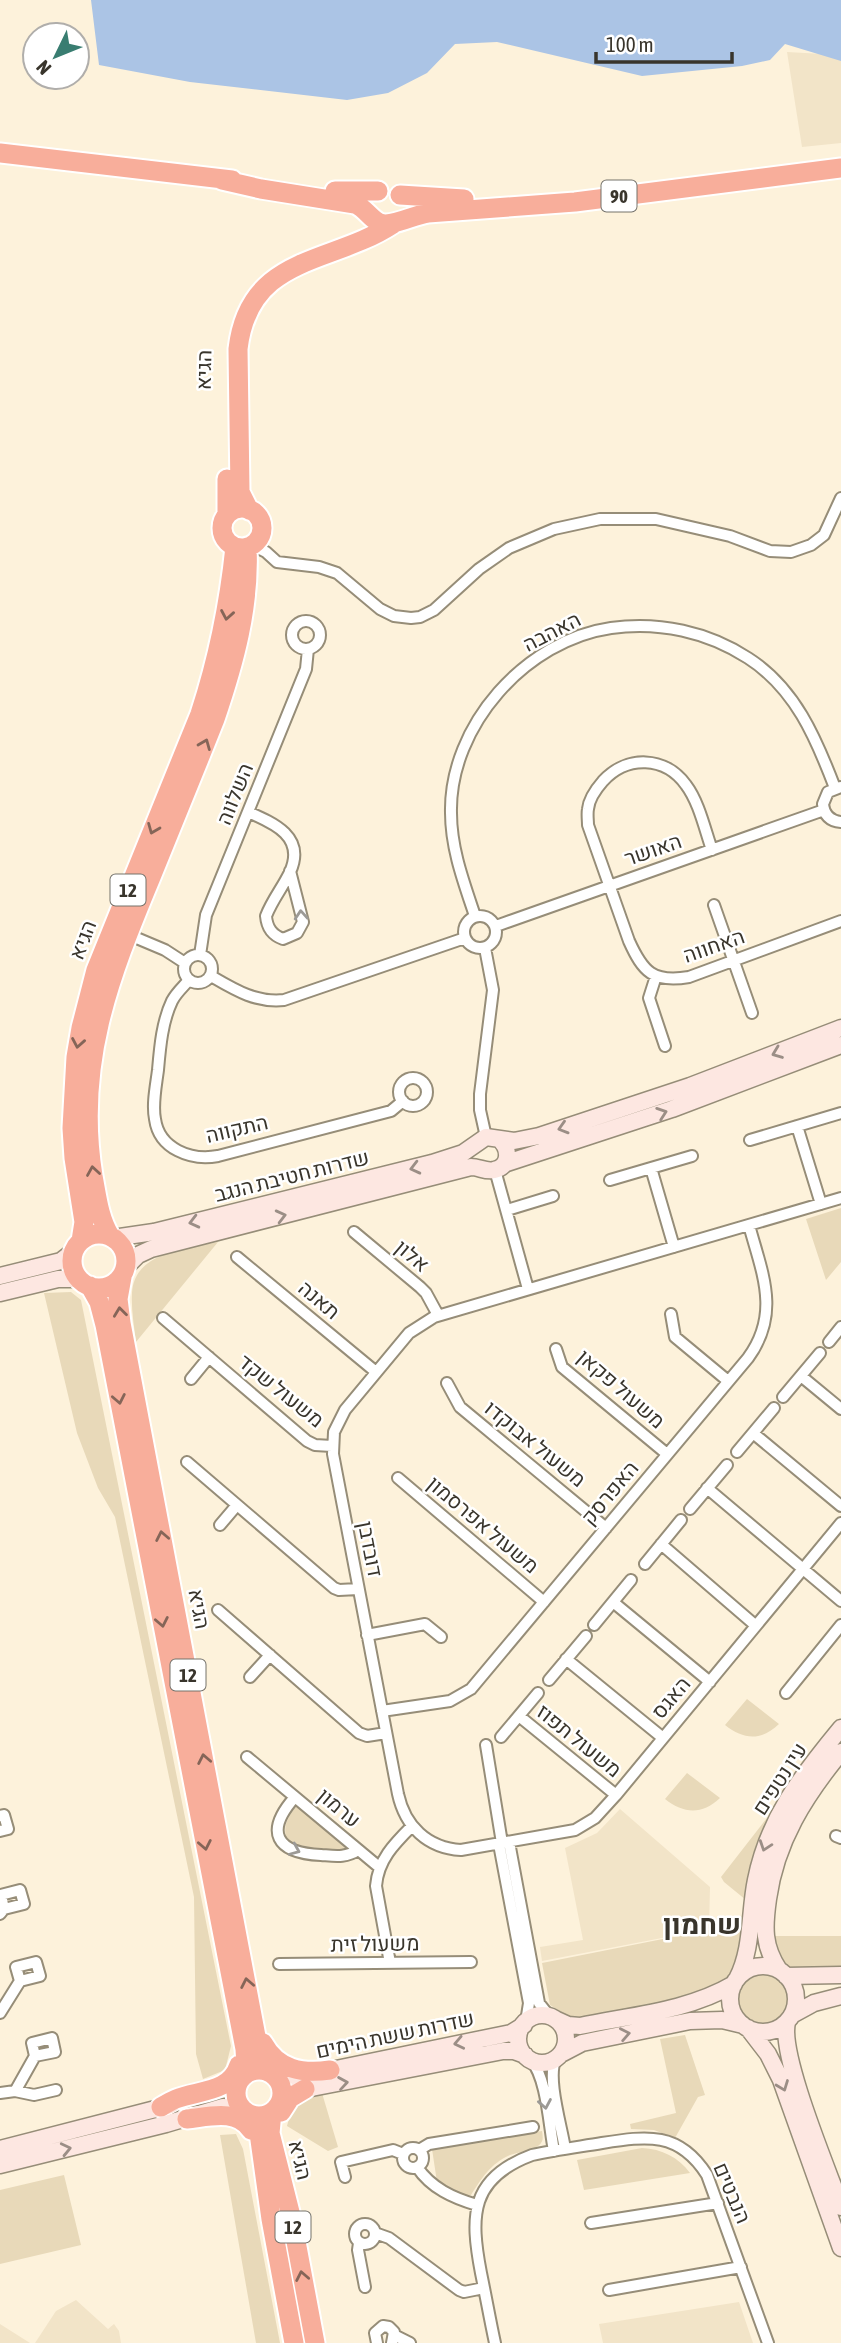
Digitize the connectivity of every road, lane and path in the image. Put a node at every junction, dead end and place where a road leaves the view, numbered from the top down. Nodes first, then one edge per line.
1 (0, 153) edge
2 (841, 160) edge
3 (841, 169) edge
4 (222, 180) junction
5 (378, 191) junction
6 (400, 195) junction
7 (372, 217) junction
8 (395, 223) junction
9 (354, 245) junction
10 (300, 264) junction
11 (841, 498) edge
12 (249, 510) junction
13 (227, 515) junction
14 (245, 547) junction
15 (308, 649) dead end
16 (838, 787) edge
17 (824, 810) junction
18 (248, 812) junction
19 (841, 822) edge
20 (712, 850) junction
21 (290, 871) junction
22 (610, 886) junction
23 (714, 905) dead end
24 (475, 916) junction
25 (841, 921) edge
26 (496, 926) junction
27 (127, 934) junction
28 (465, 938) junction
29 (485, 948) junction
30 (200, 955) junction
31 (734, 960) junction
32 (185, 963) junction
33 (211, 976) junction
34 (656, 976) junction
35 (189, 980) junction
36 (752, 1013) dead end
37 (841, 1028) edge
38 (841, 1045) edge
39 (665, 1046) dead end
40 (403, 1101) dead end
41 (841, 1113) edge
42 (797, 1126) junction
43 (488, 1140) junction
44 (750, 1140) dead end
45 (692, 1156) dead end
46 (494, 1167) junction
47 (651, 1168) junction
48 (610, 1180) dead end
49 (553, 1196) dead end
50 (841, 1198) edge
51 (821, 1204) junction
52 (507, 1210) junction
53 (749, 1225) junction
54 (354, 1233) dead end
55 (112, 1237) junction
56 (78, 1246) junction
57 (674, 1247) junction
58 (237, 1257) dead end
59 (124, 1272) junction
60 (47, 1273) junction
61 (0, 1276) edge
62 (85, 1283) junction
63 (528, 1289) junction
64 (0, 1293) edge
65 (671, 1314) dead end
66 (438, 1315) junction
67 (163, 1318) dead end
68 (841, 1327) edge
69 (828, 1342) dead end
70 (556, 1349) dead end
71 (820, 1353) dead end
72 (209, 1357) junction
73 (376, 1372) junction
74 (801, 1376) junction
75 (191, 1379) dead end
76 (728, 1381) junction
77 (447, 1383) dead end
78 (783, 1397) dead end
79 (774, 1408) dead end
80 (841, 1409) edge
81 (753, 1433) junction
82 (332, 1446) junction
83 (737, 1452) dead end
84 (667, 1454) junction
85 (187, 1462) dead end
86 (727, 1465) dead end
87 (398, 1478) dead end
88 (707, 1488) junction
89 (237, 1505) junction
90 (841, 1506) edge
91 (690, 1509) dead end
92 (681, 1520) dead end
93 (841, 1523) edge
94 (220, 1525) dead end
95 (606, 1528) junction
96 (661, 1545) junction
97 (645, 1564) dead end
98 (803, 1569) junction
99 (631, 1580) dead end
100 (358, 1589) junction
101 (841, 1601) edge
102 (544, 1602) junction
103 (613, 1602) junction
104 (218, 1610) dead end
105 (594, 1625) dead end
106 (755, 1625) junction
107 (841, 1625) edge
108 (367, 1635) junction
109 (586, 1636) dead end
110 (441, 1637) dead end
111 (270, 1656) junction
112 (566, 1658) junction
113 (250, 1677) dead end
114 (549, 1680) dead end
115 (710, 1682) junction
116 (538, 1693) dead end
117 (786, 1693) dead end
118 (382, 1711) junction
119 (519, 1716) junction
120 (841, 1728) edge
121 (386, 1733) junction
122 (501, 1737) dead end
123 (663, 1738) junction
124 (486, 1745) dead end
125 (841, 1752) edge
126 (247, 1757) dead end
127 (616, 1795) junction
128 (295, 1797) junction
129 (0, 1816) edge
130 (412, 1826) junction
131 (0, 1831) edge
132 (503, 1843) junction
133 (358, 1850) junction
134 (379, 1867) junction
135 (471, 1962) dead end
136 (390, 1963) junction
137 (279, 1964) dead end
138 (782, 1973) junction
139 (841, 1975) edge
140 (20, 1981) dead end
141 (736, 1981) junction
142 (841, 1996) edge
143 (0, 2013) edge
144 (246, 2017) junction
145 (553, 2019) junction
146 (790, 2019) junction
147 (525, 2023) junction
148 (746, 2027) junction
149 (35, 2056) dead end
150 (558, 2056) junction
151 (528, 2058) junction
152 (330, 2070) junction
153 (270, 2073) junction
154 (240, 2080) junction
155 (305, 2089) junction
156 (56, 2090) dead end
157 (15, 2091) junction
158 (0, 2093) edge
159 (213, 2104) junction
160 (276, 2107) junction
161 (246, 2112) junction
162 (163, 2116) junction
163 (187, 2119) joint
164 (533, 2127) dead end
165 (0, 2149) edge
166 (419, 2150) junction
167 (559, 2150) junction
168 (403, 2154) junction
169 (0, 2165) edge
170 (417, 2167) junction
171 (345, 2178) dead end
172 (266, 2184) junction
173 (718, 2203) junction
174 (477, 2206) junction
175 (841, 2207) edge
176 (292, 2220) junction
177 (591, 2223) dead end
178 (375, 2233) junction
179 (359, 2243) junction
180 (841, 2248) edge
181 (741, 2267) junction
182 (365, 2287) dead end
183 (484, 2288) junction
184 (608, 2290) dead end
185 (393, 2339) edge
186 (294, 2343) edge
187 (315, 2343) edge
188 (377, 2343) edge
189 (410, 2343) edge
190 (495, 2343) edge
191 (768, 2343) edge

1 - 4 highway, 90
2 - 6 highway, 90
3 - 8 highway, 90
4 - 5 highway, 90
4 - 7 highway, 90
5 - 6 highway, 90
5 - 7 highway
6 - 8 highway
7 - 8 highway, 90
7 - 9 highway
8 - 9 highway, הגיא / 12
9 - 10 highway, הגיא / 12
10 - 12 highway, הגיא / 12
10 - 13 highway, הגיא / 12
11 - 14 street
12 - 13 highway
12 - 14 highway, 12
13 - 14 highway, 12
27 -> 14 highway, הגיא / 12
14 -> 56 highway, הגיא / 12
15 - 18 street, השלווה
16 - 17 street
16 - 24 street, האהבה
17 - 19 street
17 - 20 street, האושר
18 - 21 street
18 - 30 street, השלווה
20 - 22 street, האושר
20 - 22 street
21 -> 21 street
22 - 26 street, האושר
22 - 34 street
23 - 31 street
24 - 26 street
24 - 28 street
25 - 31 street, האחווה
26 - 29 street
27 - 32 street
55 -> 27 highway, הגיא / 12
28 - 29 street
28 - 33 street
29 - 43 street
30 - 32 street
30 - 33 street
31 - 34 street, האחווה
31 - 36 street
32 - 35 street
33 - 35 street
34 - 39 street
35 - 40 street, התקווה
37 -> 43 street, שדרות חטיבת הנגב
46 -> 38 street, שדרות חטיבת הנגב
41 - 42 street
42 - 44 street
42 - 51 street
43 - 46 street
43 - 46 street
43 -> 55 street, שדרות חטיבת הנגב
45 - 47 street
46 - 52 street
59 -> 46 street, שדרות חטיבת הנגב
47 - 48 street
47 - 57 street
49 - 52 street
50 - 51 street
51 - 53 street
52 - 63 street
53 - 57 street
53 - 76 street, האפרסק
54 - 66 street, אלון
55 - 56 highway
55 - 59 highway, 12
56 - 60 street
56 - 62 highway, 12
57 - 63 street
58 - 73 street, תאנה
59 - 62 highway
144 -> 59 highway, הגיא / 12
60 - 61 street
60 - 62 street
60 - 64 street
62 -> 144 highway, הגיא / 12
63 - 66 street, דובדבן
65 - 76 street
66 - 73 street, דובדבן
67 - 72 street, משעול שקד
68 - 69 street
70 - 84 street, משעול פקאן
71 - 74 street
72 - 75 street, משעול שקד
72 - 82 street, משעול שקד
73 - 82 street, דובדבן
74 - 78 street
74 - 80 street
76 - 84 street, האפרסק
77 - 95 street, משעול אבוקדו
79 - 81 street
81 - 83 street
81 - 90 street
82 - 100 street, דובדבן
84 - 95 street, האפרסק
85 - 89 street
86 - 88 street
87 - 102 street, משעול אפרסמון
88 - 91 street
88 - 98 street
89 - 94 street
89 - 100 street
92 - 96 street
93 - 98 street, האגס
95 - 102 street, האפרסק
96 - 97 street
96 - 106 street
98 - 101 street
98 - 106 street, האגס
99 - 103 street
100 - 108 street, דובדבן
102 - 118 street, האפרסק
103 - 105 street
103 - 115 street
104 - 111 street
106 - 115 street, האגס
107 - 117 street
108 - 110 street
108 - 118 street, דובדבן
109 - 112 street
111 - 113 street
111 - 121 street
112 - 114 street
112 - 123 street
115 - 123 street, האגס
116 - 119 street, משעול תפוז
118 - 121 street, דובדבן
119 - 122 street, משעול תפוז
119 - 127 street, משעול תפוז
120 -> 141 street, עין נטפים
121 - 130 street, דובדבן
123 - 127 street, האגס
124 - 132 street
125 - 138 street, עין נטפים
126 - 128 street, ערמון
127 - 132 street, האגס
128 - 133 street, ערמון
128 -> 133 street, ערמון
129 - 131 street
130 - 132 street
130 - 134 street
132 - 145 street
132 - 147 street
133 - 134 street, ערמון
134 - 136 street
135 - 136 street, משעול זית
136 - 137 street, משעול זית
138 - 139 street
138 - 141 street
138 - 146 street
140 - 143 street
141 - 145 street
141 - 148 street
142 - 146 street
144 - 152 highway
144 - 153 highway, הגיא / 12
144 - 154 highway, הגיא / 12
144 - 159 highway
145 - 147 street
145 - 150 street
146 - 148 street
146 - 175 street
147 - 151 street
147 -> 152 street, שדרות ששת הימים
150 -> 148 street
148 -> 180 street
149 - 157 street
150 - 151 street
150 - 167 street
155 -> 151 street, שדרות ששת הימים
151 -> 167 street
152 - 153 street, שדרות ששת הימים
153 - 154 highway
153 - 160 highway, 12
154 - 159 street
154 - 161 highway, 12
155 - 160 street, שדרות ששת הימים
155 - 176 highway
156 - 157 street
157 - 158 street
159 - 161 street
159 - 162 highway
159 - 163 highway
159 - 172 highway
160 - 161 highway
160 - 176 highway, הגיא / 12
161 - 172 highway, הגיא / 12
162 - 163 street
162 - 165 street
169 -> 162 street
164 - 166 street
166 - 168 street
166 - 170 street
167 - 173 street, הנבטים
167 - 174 street, הנבטים
168 - 170 street
168 - 171 street
170 - 174 street
172 - 186 highway, הגיא / 12
173 - 177 street
173 - 181 street, הנבטים
174 - 183 street
187 -> 176 highway, הגיא / 12
178 - 179 street
178 - 179 street
178 - 183 street
179 - 182 street
181 - 184 street
181 - 191 street, הנבטים
183 - 190 street
185 - 188 street
185 - 189 street

